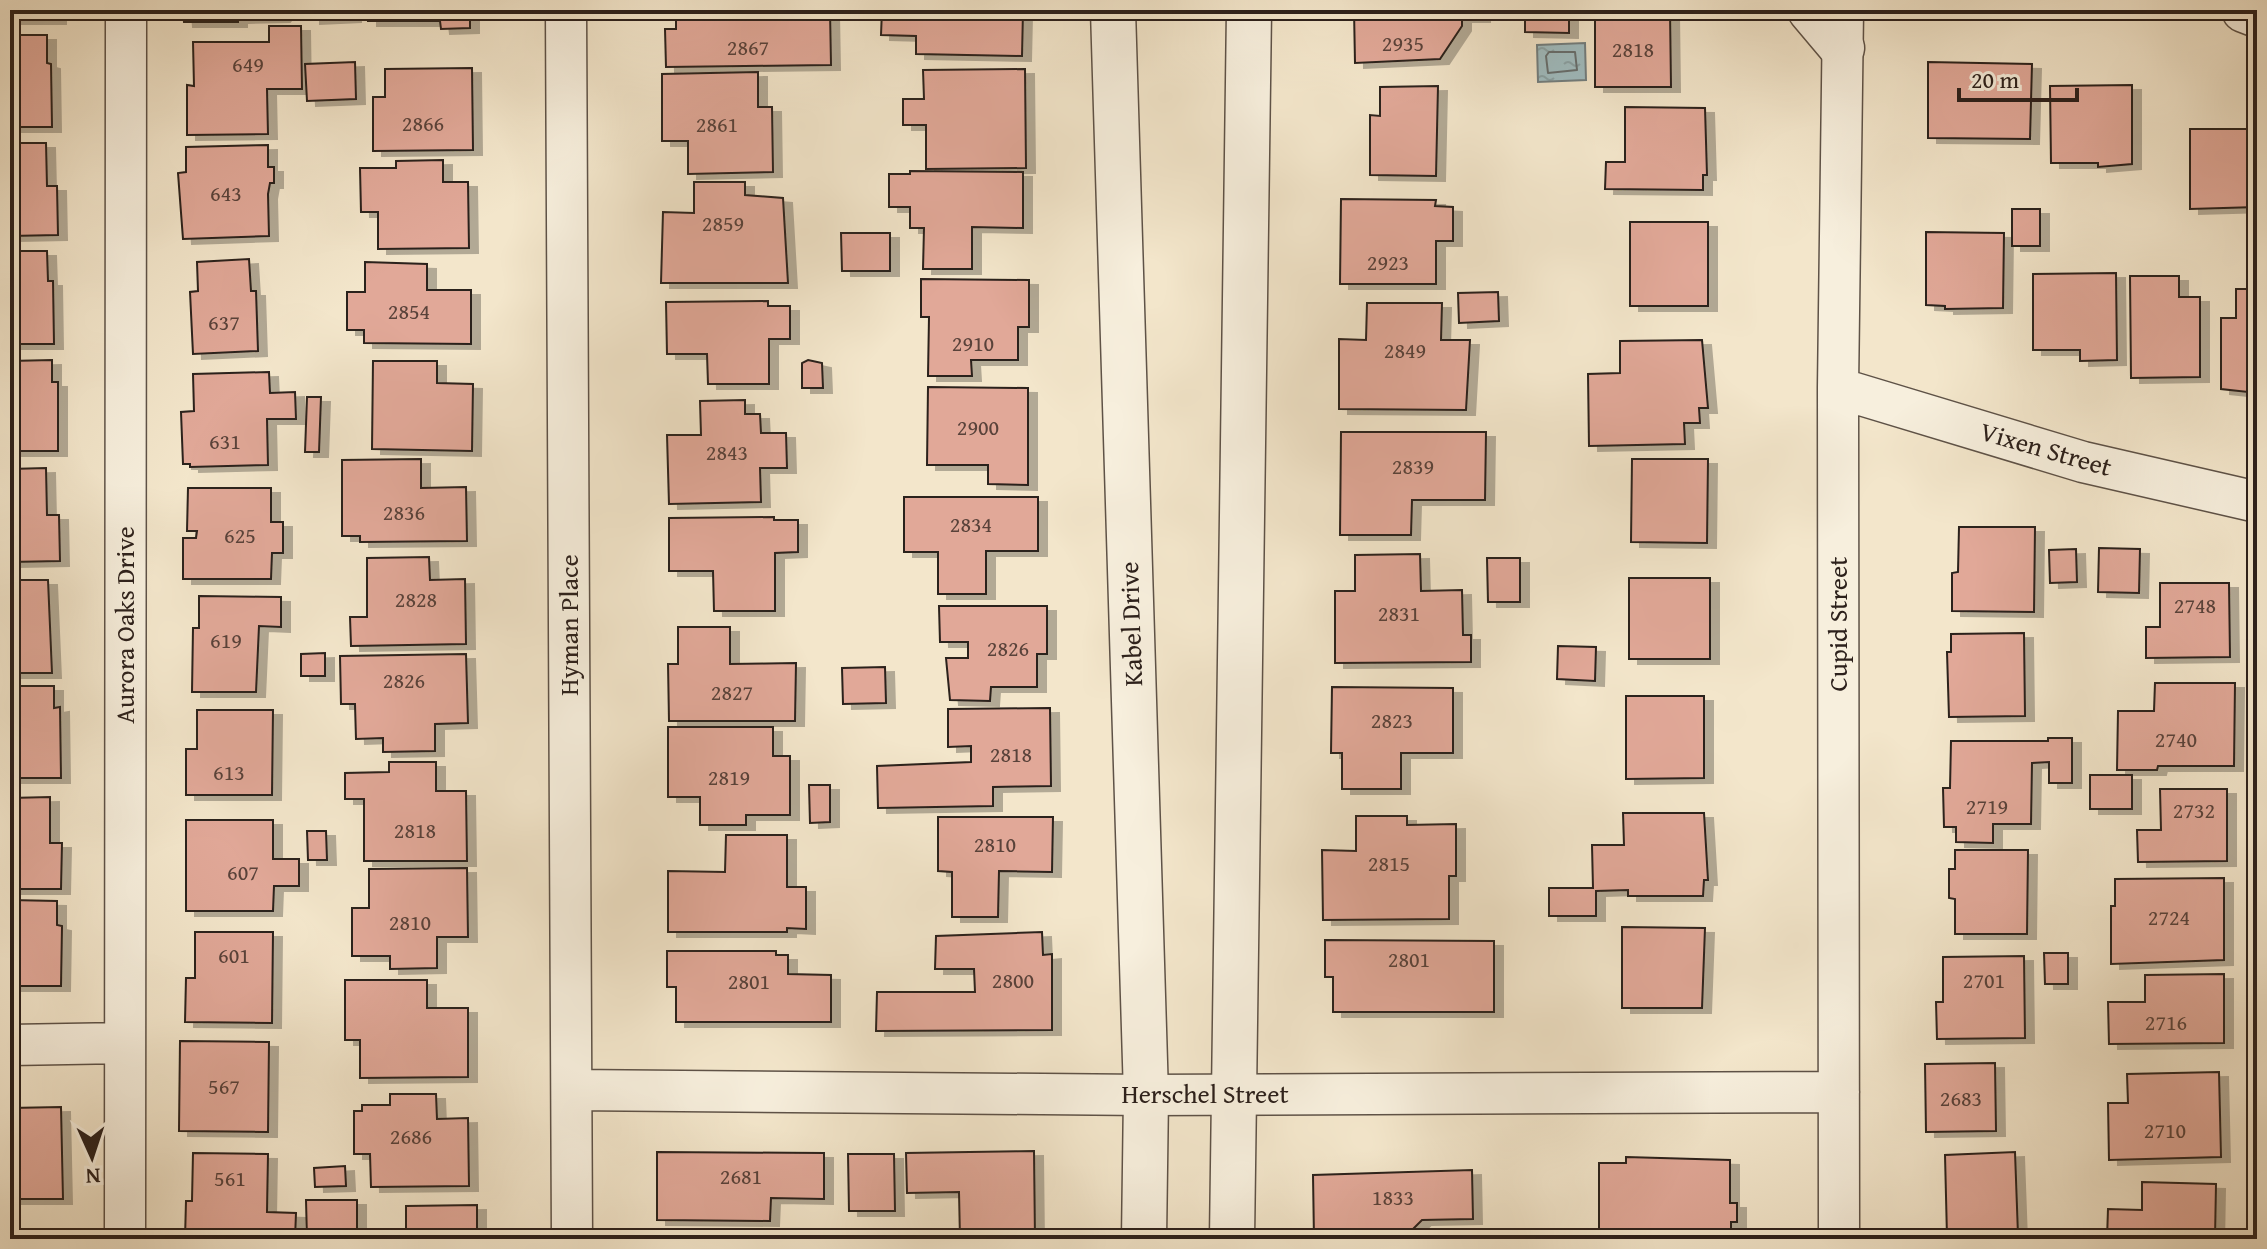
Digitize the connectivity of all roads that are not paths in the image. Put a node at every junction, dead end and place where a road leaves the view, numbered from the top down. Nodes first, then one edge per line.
1 (126, 10) edge
2 (566, 10) edge
3 (1113, 10) edge
4 (1249, 10) edge
5 (1810, 10) edge
6 (2244, 10) edge
7 (2257, 15) edge
8 (1842, 29) edge
9 (1838, 388) junction
10 (2257, 502) edge
11 (124, 1043) junction
12 (10, 1045) edge
13 (572, 1090) junction
14 (1839, 1092) junction
15 (1232, 1094) junction
16 (1146, 1095) junction
17 (125, 1239) edge
18 (572, 1239) edge
19 (1144, 1239) edge
20 (1232, 1239) edge
21 (1839, 1239) edge

1 - 11 street, Aurora Oaks Drive
2 - 13 street, Hyman Place
3 - 16 street, Kabel Drive
4 - 15 street
5 - 8 street
6 - 7 street
8 - 9 street, Cupid Street
9 - 10 street, Vixen Street
9 - 14 street, Cupid Street
11 - 12 street
11 - 17 street, Aurora Oaks Drive
13 - 16 street, Herschel Street
13 - 18 street, Hyman Place
14 - 15 street, Herschel Street
14 - 21 street, Cupid Street
15 - 16 street, Herschel Street
15 - 20 street
16 - 19 street, Kabel Drive

